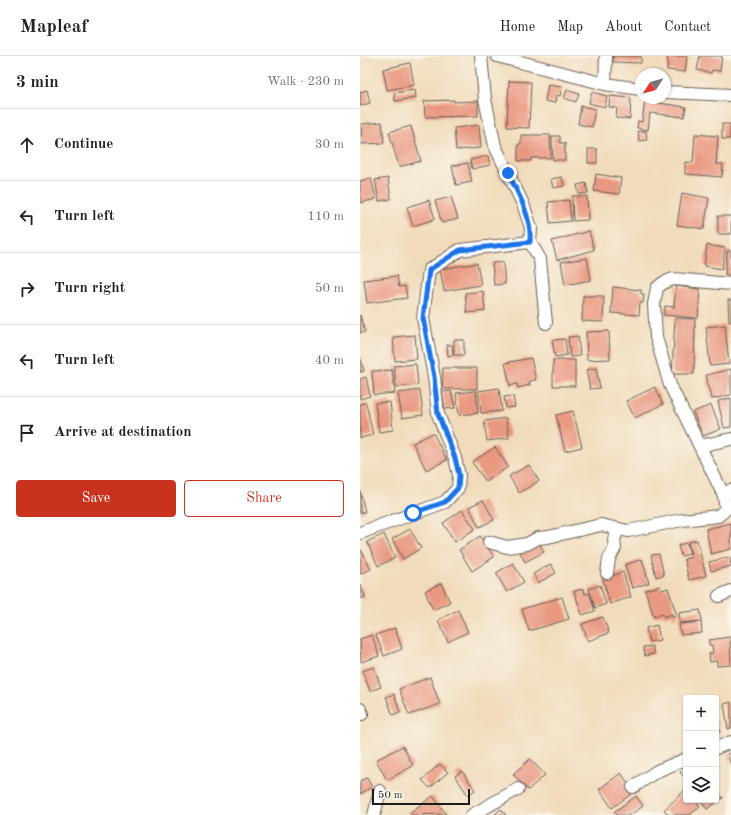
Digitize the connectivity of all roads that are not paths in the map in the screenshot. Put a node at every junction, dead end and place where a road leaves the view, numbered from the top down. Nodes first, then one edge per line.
1 (481, 56) edge
2 (497, 56) edge
3 (606, 56) edge
4 (605, 84) junction
5 (635, 88) edge
6 (671, 92) edge
7 (731, 95) edge
8 (530, 242) junction
9 (731, 284) edge
10 (546, 323) dead end
11 (731, 439) edge
12 (700, 446) junction
13 (728, 493) edge
14 (618, 529) junction
15 (360, 533) edge
16 (489, 542) dead end
17 (607, 573) dead end
18 (731, 591) edge
19 (719, 596) dead end
20 (731, 742) edge
21 (719, 747) edge
22 (683, 760) edge
23 (633, 787) dead end
24 (518, 789) dead end
25 (380, 791) dead end
26 (374, 815) edge
27 (472, 815) edge

1 - 8 street
2 - 4 street
3 - 4 street
4 - 5 street
6 - 7 street
8 - 10 street
8 - 15 street
9 - 12 street
11 - 12 street
12 - 13 street
13 - 14 street
14 - 16 street
14 - 17 street
18 - 19 street
20 - 21 street
22 - 23 street
24 - 27 street
25 - 26 street

